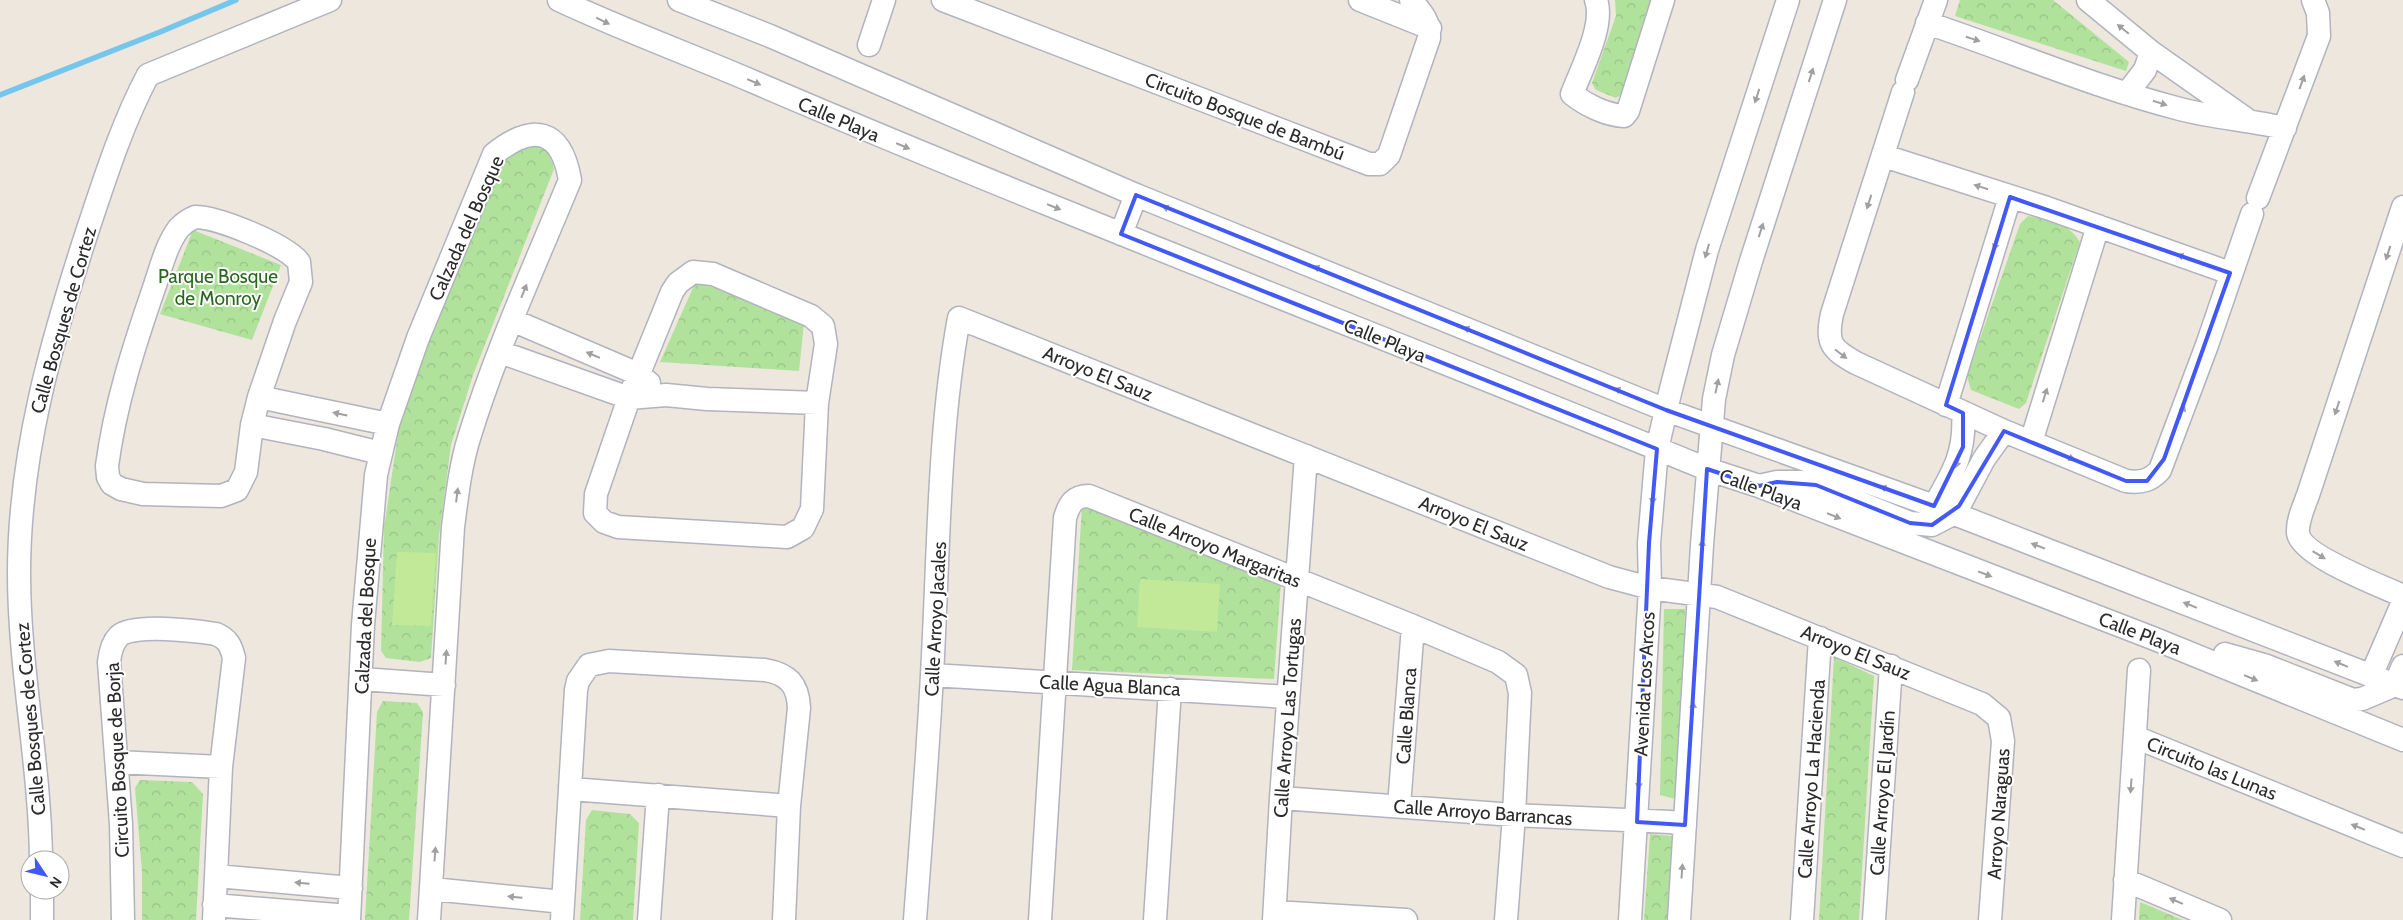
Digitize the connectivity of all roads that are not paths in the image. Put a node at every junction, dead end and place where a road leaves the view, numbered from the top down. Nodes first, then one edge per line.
1 (330, 0) edge
2 (559, 0) edge
3 (679, 0) edge
4 (884, 0) edge
5 (943, 0) edge
6 (1360, 0) edge
7 (1411, 0) edge
8 (1596, 0) edge
9 (1663, 0) edge
10 (1788, 0) edge
11 (1835, 0) edge
12 (1936, 0) edge
13 (2088, 0) edge
14 (2314, 0) edge
15 (1927, 23) junction
16 (1430, 28) junction
17 (869, 45) dead end
18 (2151, 52) junction
19 (2128, 92) junction
20 (2247, 120) junction
21 (2285, 128) junction
22 (1884, 156) junction
23 (1136, 195) junction
24 (2010, 196) junction
25 (2403, 207) edge
26 (2098, 226) junction
27 (1121, 234) junction
28 (2230, 273) junction
29 (959, 318) joint
30 (512, 320) junction
31 (500, 352) junction
32 (638, 374) junction
33 (666, 395) junction
34 (259, 397) junction
35 (629, 398) junction
36 (817, 403) junction
37 (1955, 409) junction
38 (1666, 410) junction
39 (388, 424) junction
40 (1711, 424) junction
41 (252, 425) junction
42 (2004, 431) junction
43 (2031, 442) junction
44 (1657, 449) junction
45 (380, 453) junction
46 (1306, 456) junction
47 (1707, 469) junction
48 (1759, 486) junction
49 (1943, 510) junction
50 (1297, 581) junction
51 (1650, 588) junction
52 (1700, 594) junction
53 (2403, 596) edge
54 (2403, 602) edge
55 (1413, 626) junction
56 (1820, 638) junction
57 (2193, 654) junction
58 (1891, 666) junction
59 (2139, 670) dead end
60 (932, 675) junction
61 (2371, 676) junction
62 (362, 679) junction
63 (2400, 680) edge
64 (1054, 682) junction
65 (444, 685) junction
66 (1170, 689) junction
67 (1288, 697) junction
68 (1993, 711) joint
69 (2135, 737) junction
70 (2403, 740) edge
71 (117, 762) junction
72 (221, 767) junction
73 (571, 789) junction
74 (658, 795) junction
75 (1281, 798) junction
76 (789, 806) junction
77 (1399, 806) junction
78 (1514, 815) junction
79 (1637, 822) junction
80 (1686, 825) junction
81 (2403, 846) edge
82 (40, 850) edge
83 (216, 876) junction
84 (2125, 880) junction
85 (351, 888) junction
86 (432, 889) junction
87 (42, 900) edge
88 (563, 911) edge
89 (214, 913) edge
90 (1274, 916) edge
91 (349, 918) edge
92 (42, 920) edge
93 (123, 920) edge
94 (434, 920) edge
95 (649, 920) edge
96 (784, 920) edge
97 (915, 920) edge
98 (1040, 920) edge
99 (1155, 920) edge
100 (1406, 920) edge
101 (1506, 920) edge
102 (1630, 920) edge
103 (1679, 920) edge
104 (1802, 920) edge
105 (1874, 920) edge
106 (1990, 920) edge
107 (2123, 920) edge
108 (2220, 920) edge

1 - 82 street, Calle Bosques de Cortez
2 -> 27 street, Calle Playa
3 - 23 street
4 - 17 street
5 - 16 street, Circuito Bosque de Bambú
6 - 16 street
7 - 16 street
8 - 9 street
10 -> 38 street, Avenida Los Arcos
40 -> 11 street
12 - 15 street
18 -> 13 street
21 -> 14 street
15 -> 19 street
15 - 22 street
18 - 19 street
18 - 20 street
19 -> 20 street
20 - 21 street
21 - 28 street
24 -> 22 street
22 -> 37 street
23 - 27 street
38 -> 23 street
24 - 26 street
24 -> 37 street
25 -> 53 street
28 -> 26 street
43 -> 26 street
27 - 44 street, Calle Playa
43 -> 28 street
29 - 46 street, Arroyo El Sauz
29 - 60 street, Calle Arroyo Jacales
30 - 31 street, Calzada del Bosque
32 -> 30 street
30 -> 39 street, Calzada del Bosque
31 - 35 street
65 -> 31 street, Calzada del Bosque
32 - 33 street
32 - 35 street
32 - 36 street
33 - 35 street
33 - 36 street
39 -> 34 street
34 - 41 street
34 - 41 street
35 - 36 street
37 - 42 street
37 -> 49 street
38 - 40 street
38 - 44 street, Avenida Los Arcos
39 - 45 street, Calzada del Bosque
40 - 47 street
49 -> 40 street
41 - 45 street
42 - 43 street
42 - 49 street
44 - 47 street, Calle Playa
44 -> 51 street, Avenida Los Arcos
45 - 62 street, Calzada del Bosque
46 - 50 street, Calle Arroyo Las Tortugas
46 - 51 street, Arroyo El Sauz
47 - 48 street, Calle Playa
52 -> 47 street
48 - 49 street
48 -> 57 street, Calle Playa
61 -> 49 street
50 - 55 street, Calle Arroyo Margaritas
50 - 64 street, Calle Arroyo Margaritas
50 - 67 street, Calle Arroyo Las Tortugas
51 - 52 street, Arroyo El Sauz
51 -> 79 street, Avenida Los Arcos
52 - 56 street, Arroyo El Sauz
80 -> 52 street
54 - 61 street
55 - 77 street, Calle Blanca
55 - 78 street, Calle Arroyo Margaritas
56 - 58 street, Arroyo El Sauz
56 - 104 street, Calle Arroyo La Hacienda
57 - 63 street
57 -> 70 street, Calle Playa
58 - 68 street, Arroyo El Sauz
58 - 105 street, Calle Arroyo El Jardín
59 - 69 street
60 - 64 street, Calle Agua Blanca
60 - 97 street, Calle Arroyo Jacales
61 - 63 street
62 - 65 street
62 - 85 street, Calzada del Bosque
64 - 66 street, Calle Agua Blanca
64 - 98 street, Calle Arroyo Margaritas
86 -> 65 street, Calzada del Bosque
66 - 67 street, Calle Agua Blanca
66 - 99 street
67 - 75 street, Calle Arroyo Las Tortugas
68 - 106 street, Arroyo Naraguas
81 -> 69 street, Circuito las Lunas
69 -> 84 street, Circuito las Lunas
71 - 72 street
71 - 72 street, Circuito Bosque de Borja
71 - 93 street, Circuito Bosque de Borja
72 - 83 street, Circuito Bosque de Borja
73 - 74 street
73 - 76 street
73 - 88 street
74 - 76 street
74 - 95 street
75 - 77 street, Calle Arroyo Barrancas
75 - 90 street, Calle Arroyo Las Tortugas
76 - 96 street
77 - 78 street, Calle Arroyo Barrancas
78 - 79 street, Calle Arroyo Barrancas
78 - 101 street, Calle Arroyo Margaritas
79 - 80 street, Calle Arroyo Barrancas
79 - 102 street, Avenida Los Arcos
103 -> 80 street
85 -> 83 street
83 - 89 street, Circuito Bosque de Borja
84 - 107 street, Circuito las Lunas
108 -> 84 street
85 - 91 street, Calzada del Bosque
88 -> 86 street
86 - 94 street, Calzada del Bosque
87 - 92 street
89 - 91 street
90 - 100 street

